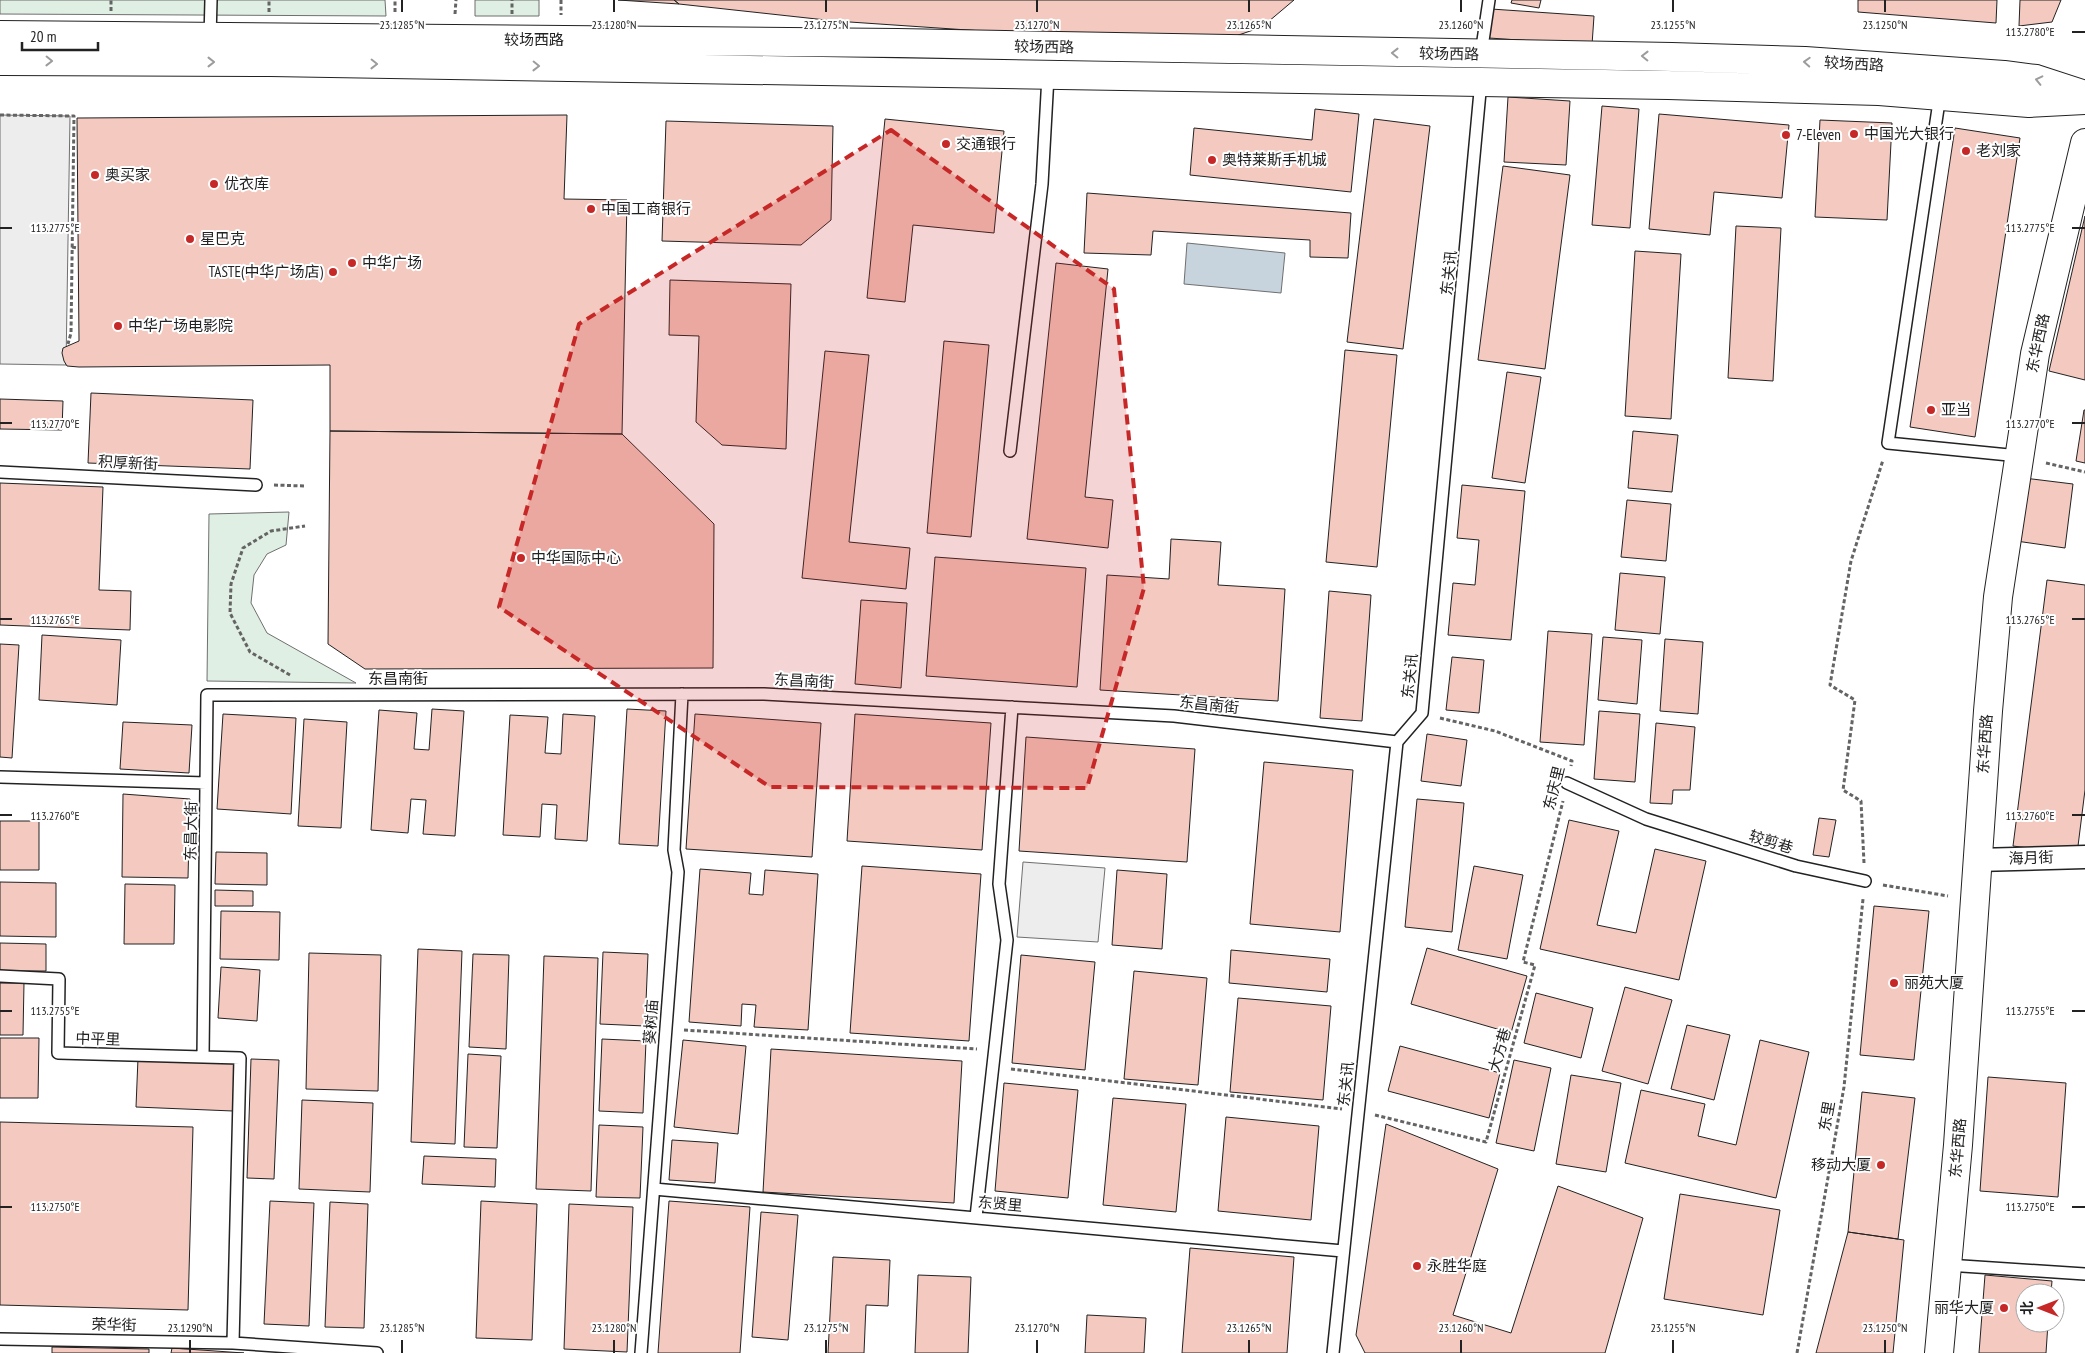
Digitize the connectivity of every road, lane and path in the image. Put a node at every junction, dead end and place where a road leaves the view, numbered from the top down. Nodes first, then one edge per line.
1 (211, 0) edge
2 (1489, 0) edge
3 (0, 35) edge
4 (210, 38) junction
5 (1481, 54) junction
6 (0, 61) edge
7 (1048, 76) junction
8 (1481, 81) junction
9 (1940, 95) junction
10 (2085, 95) edge
11 (2085, 100) edge
12 (0, 115) edge
13 (2085, 143) edge
14 (72, 247) junction
15 (78, 248) dead end
16 (68, 344) dead end
17 (1888, 443) junction
18 (1010, 451) dead end
19 (2018, 456) junction
20 (0, 472) edge
21 (2085, 472) edge
22 (256, 484) joint
23 (305, 486) dead end
24 (305, 526) dead end
25 (331, 694) junction
26 (682, 694) junction
27 (1012, 707) junction
28 (1422, 713) junction
29 (1397, 742) junction
30 (0, 777) edge
31 (206, 783) junction
32 (1567, 783) junction
33 (2085, 856) edge
34 (1977, 860) junction
35 (1865, 881) junction
36 (1975, 901) junction
37 (1535, 965) joint
38 (0, 976) edge
39 (666, 1029) junction
40 (994, 1050) junction
41 (203, 1057) junction
42 (993, 1067) junction
43 (1358, 1110) junction
44 (654, 1189) junction
45 (976, 1217) junction
46 (1343, 1251) junction
47 (1947, 1265) junction
48 (2085, 1274) edge
49 (0, 1339) edge
50 (233, 1343) junction
51 (378, 1353) edge
52 (641, 1353) edge
53 (1333, 1353) edge
54 (1797, 1353) edge
55 (1939, 1353) edge

1 - 4 lane
2 - 5 lane
3 - 4 street, 较场西路
5 -> 4 street, 较场西路
10 -> 5 street, 较场西路
6 -> 7 street, 较场西路
7 - 8 street, 较场西路
7 - 18 lane
8 - 9 street, 较场西路
8 - 28 lane, 东关讯
9 - 11 street, 较场西路
9 - 17 lane
12 - 14 path
13 - 19 street, 东华西路
14 - 15 path
14 - 16 path
17 - 19 lane
17 - 35 path, 东里
19 - 21 path
19 - 34 street, 东华西路
20 - 22 lane, 积厚新街
22 - 23 path
24 - 25 path
25 - 26 lane, 东昌南街
25 - 31 lane, 东昌南街
26 - 27 lane, 东昌南街
26 - 39 lane, 葵树庙
27 - 29 lane, 东昌南街
27 - 40 lane
28 - 29 lane, 东关讯
28 - 32 path, 东庆里
29 - 43 lane, 东关讯
30 - 31 lane, 东昌大街
31 - 41 lane, 东昌大街
32 - 35 lane, 较剪巷
32 - 37 path, 东庆里
33 - 34 street, 海月街
34 - 36 street, 东华西路
35 - 36 path
35 - 54 path, 东里
36 - 47 street, 东华西路
37 - 43 path, 大方巷
38 - 41 lane, 中平里
39 - 40 path
39 - 44 lane, 葵树庙
40 - 42 lane
41 - 50 lane, 中平里
42 - 43 path
42 - 45 lane
43 - 46 lane, 东关讯
44 - 45 lane, 东贤里
44 - 52 lane, 葵树庙
45 - 46 lane, 东贤里
46 - 53 lane, 东关讯
47 - 48 lane
47 - 55 street, 东华西路
49 - 50 lane, 荣华街
50 - 51 lane, 荣华街

